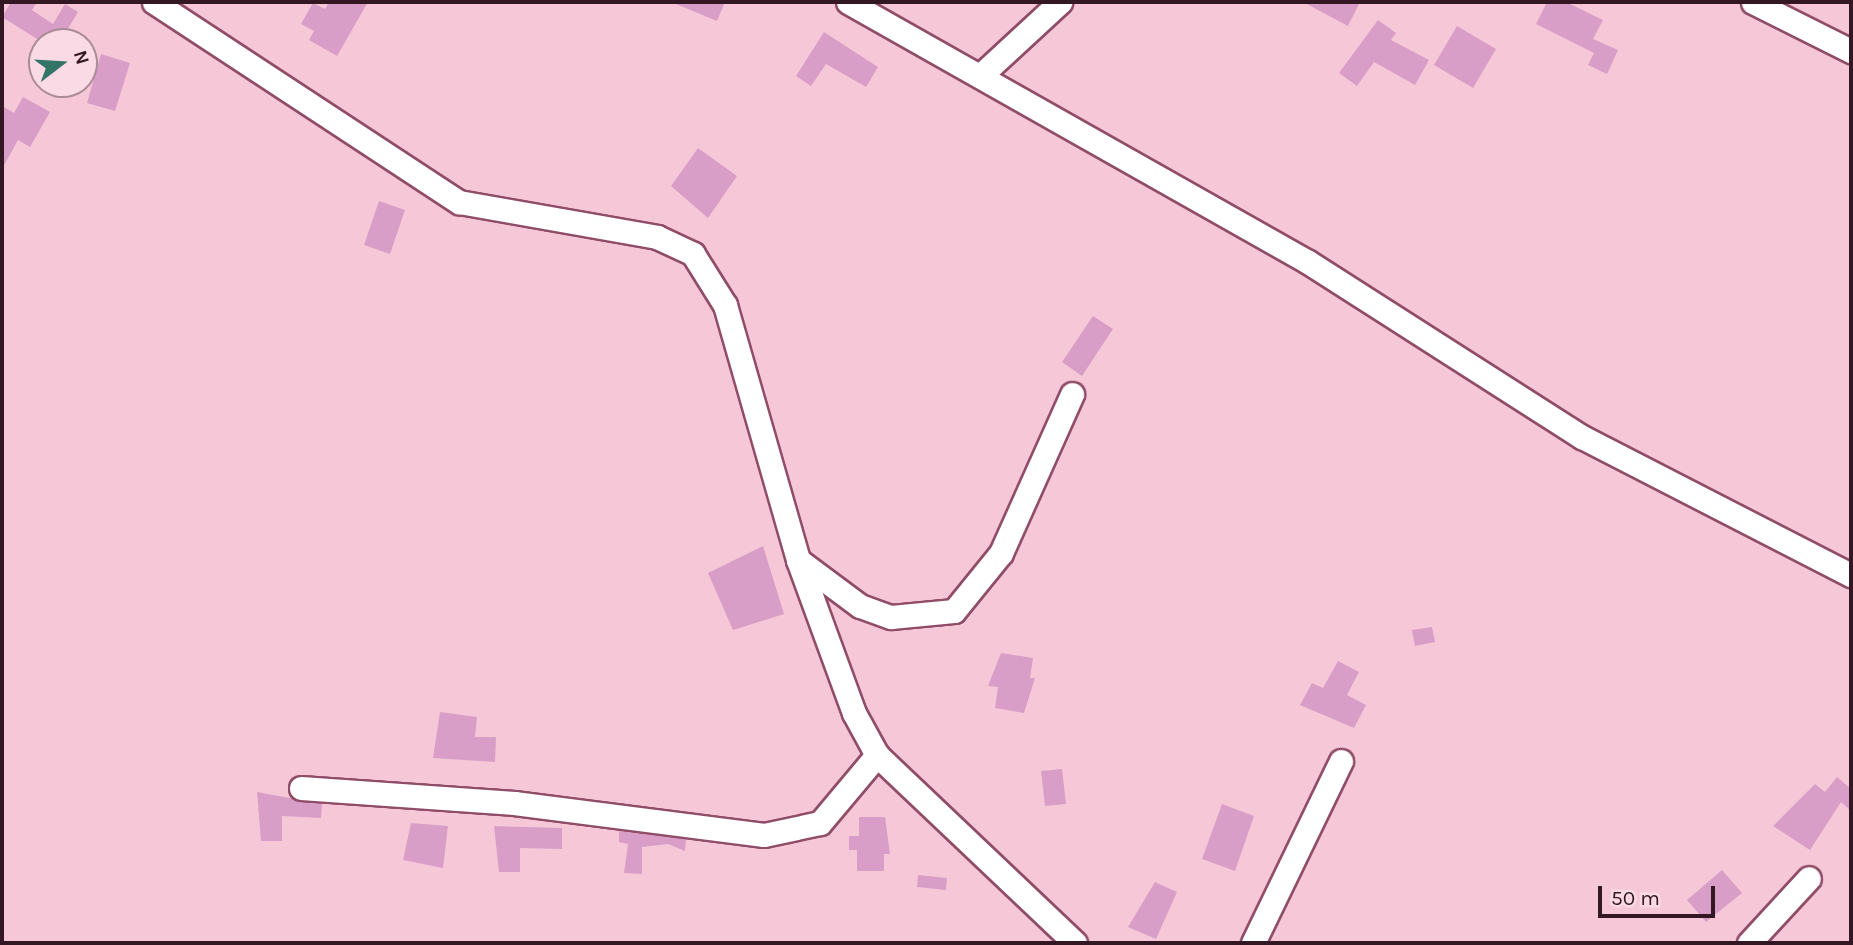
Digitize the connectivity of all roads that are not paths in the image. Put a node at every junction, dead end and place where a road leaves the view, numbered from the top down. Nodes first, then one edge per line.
1 (153, 2) edge
2 (848, 2) edge
3 (1060, 2) edge
4 (1753, 2) edge
5 (1851, 51) edge
6 (981, 75) junction
7 (1072, 394) dead end
8 (798, 560) junction
9 (1851, 575) edge
10 (877, 755) junction
11 (1341, 761) dead end
12 (301, 788) dead end
13 (1810, 878) dead end
14 (1075, 943) edge
15 (1253, 943) edge
16 (1749, 943) edge

1 - 8 street
2 - 6 street
3 - 6 street
4 - 5 street
6 - 9 street
7 - 8 street
8 - 10 street
10 - 12 street
10 - 14 street
11 - 15 street
13 - 16 street

